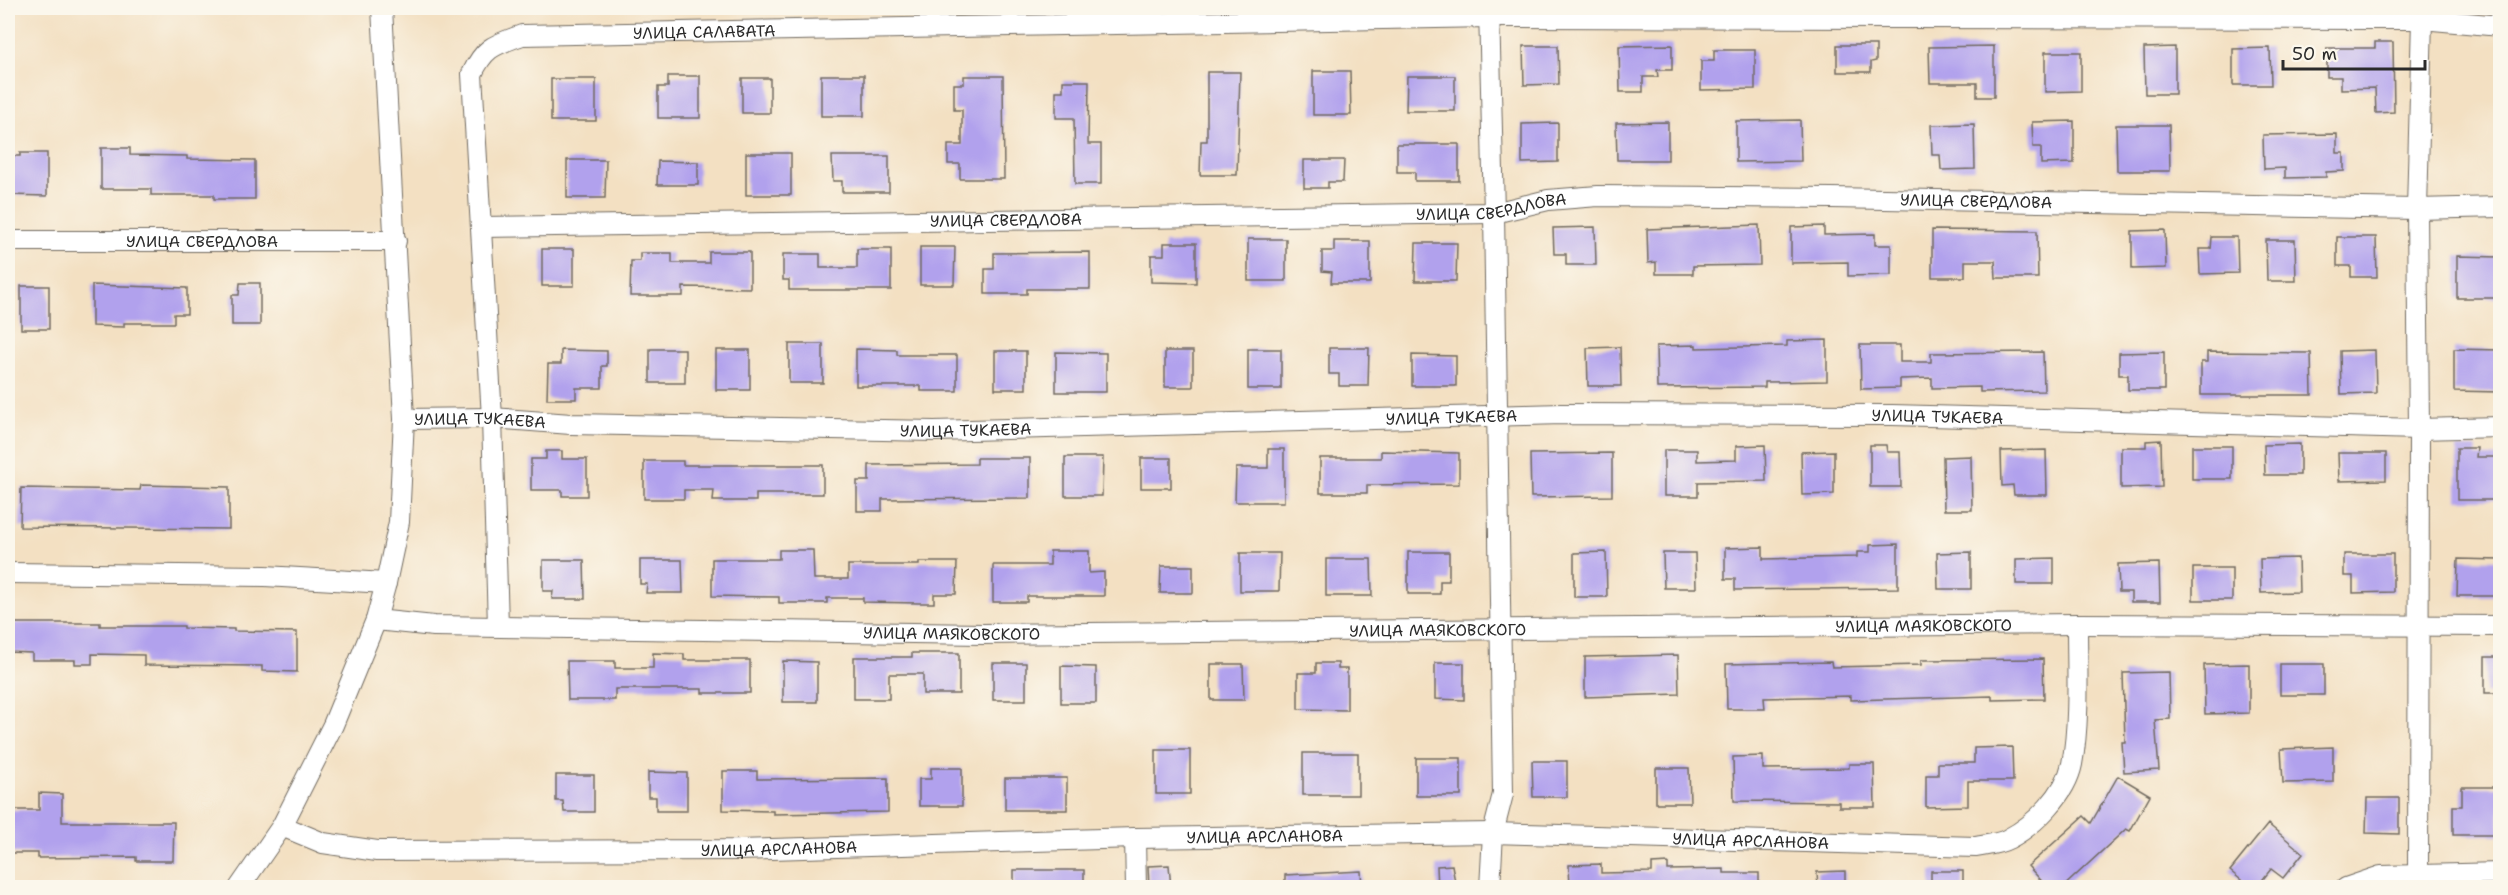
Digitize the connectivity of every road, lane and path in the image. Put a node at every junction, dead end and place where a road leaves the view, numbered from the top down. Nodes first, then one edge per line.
1 (382, 8) edge
2 (1489, 13) edge
3 (2422, 19) junction
4 (2500, 26) edge
5 (2500, 207) edge
6 (2416, 209) junction
7 (1494, 213) junction
8 (481, 228) junction
9 (8, 241) edge
10 (396, 241) junction
11 (1496, 416) junction
12 (492, 418) junction
13 (404, 419) junction
14 (2500, 427) edge
15 (2420, 429) junction
16 (8, 573) edge
17 (387, 583) junction
18 (376, 620) junction
19 (2077, 624) junction
20 (498, 626) junction
21 (2418, 626) junction
22 (2500, 626) edge
23 (1501, 629) junction
24 (282, 826) junction
25 (1493, 833) junction
26 (1135, 838) junction
27 (2418, 873) junction
28 (2500, 873) edge
29 (240, 888) edge
30 (1136, 888) edge
31 (1490, 888) edge
32 (2346, 888) edge

1 - 10 street
2 - 3 street, УЛИЦА САЛАВАТА
2 - 7 street
2 - 8 street, УЛИЦА САЛАВАТА
3 - 4 street, УЛИЦА САЛАВАТА
3 - 6 street
5 - 6 street, УЛИЦА СВЕРДЛОВА
6 - 7 street, УЛИЦА СВЕРДЛОВА
6 - 15 street
7 - 8 street, УЛИЦА СВЕРДЛОВА
7 - 11 street
8 - 12 street
9 - 10 street, УЛИЦА СВЕРДЛОВА
10 - 13 street
11 - 12 street, УЛИЦА ТУКАЕВА
11 - 15 street, УЛИЦА ТУКАЕВА
11 - 23 street
12 - 13 street, УЛИЦА ТУКАЕВА
12 - 20 street
13 - 17 street
14 - 15 street, УЛИЦА ТУКАЕВА
15 - 21 street
16 - 17 street
17 - 18 street
18 - 20 street, УЛИЦА МАЯКОВСКОГО
18 - 24 street
19 - 21 street, УЛИЦА МАЯКОВСКОГО
19 - 23 street, УЛИЦА МАЯКОВСКОГО
19 - 25 street, УЛИЦА АРСЛАНОВА
20 - 23 street, УЛИЦА МАЯКОВСКОГО
21 - 22 street, УЛИЦА МАЯКОВСКОГО
21 - 27 street
23 - 25 street
24 - 26 street, УЛИЦА АРСЛАНОВА
24 - 29 street
25 - 26 street, УЛИЦА АРСЛАНОВА
25 - 31 street
26 - 30 street
27 - 28 street
27 - 32 street

